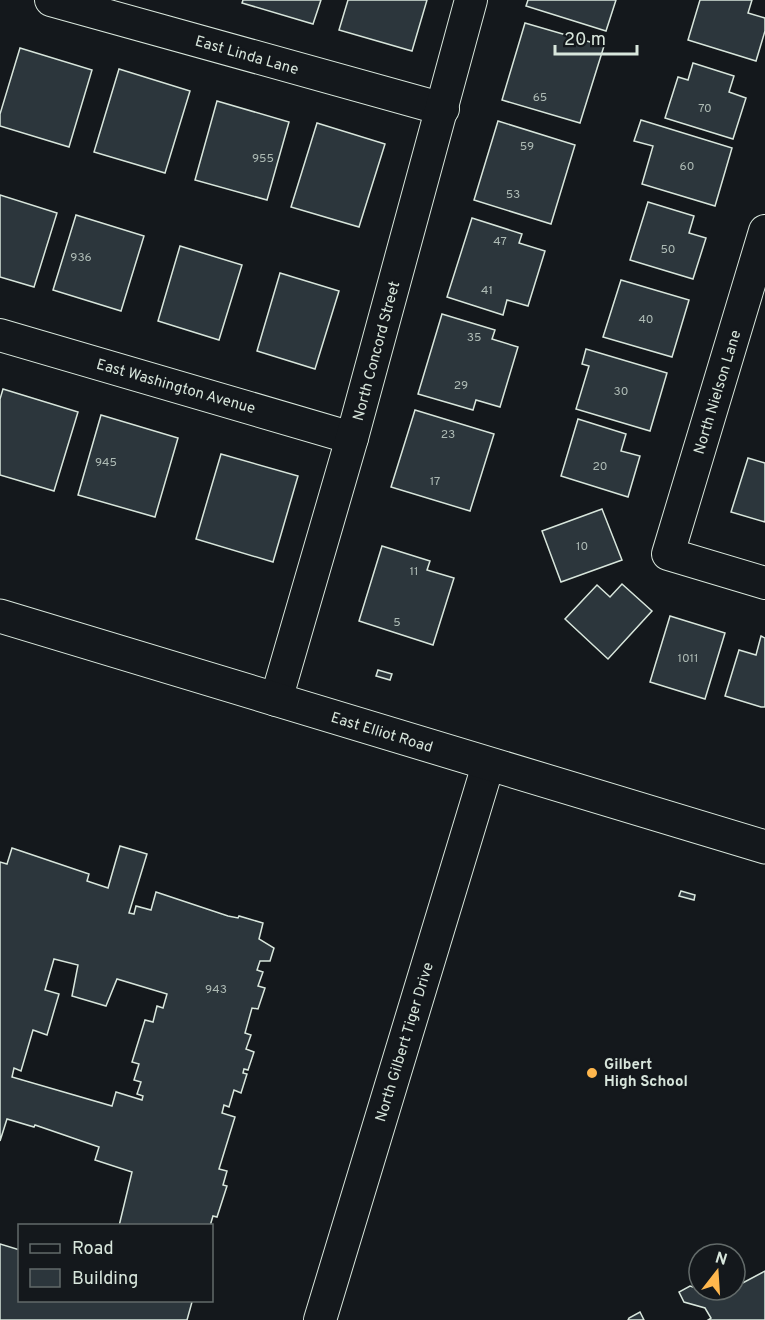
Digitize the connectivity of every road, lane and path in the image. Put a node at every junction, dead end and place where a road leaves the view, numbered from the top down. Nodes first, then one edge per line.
1 (51, 0) edge
2 (471, 0) edge
3 (443, 109) junction
4 (763, 248) edge
5 (0, 335) edge
6 (352, 438) junction
7 (765, 583) edge
8 (0, 616) edge
9 (276, 700) junction
10 (488, 765) junction
11 (765, 847) edge
12 (320, 1320) edge

1 - 3 street, East Linda Lane
2 - 3 street, North Concord Street
3 - 6 street, North Concord Street
4 - 7 street, North Nielson Lane
5 - 6 street, East Washington Avenue
6 - 9 street, North Concord Street
8 - 9 main road, East Elliot Road
9 - 10 main road, East Elliot Road
10 - 11 main road, East Elliot Road
10 - 12 street, North Gilbert Tiger Drive

